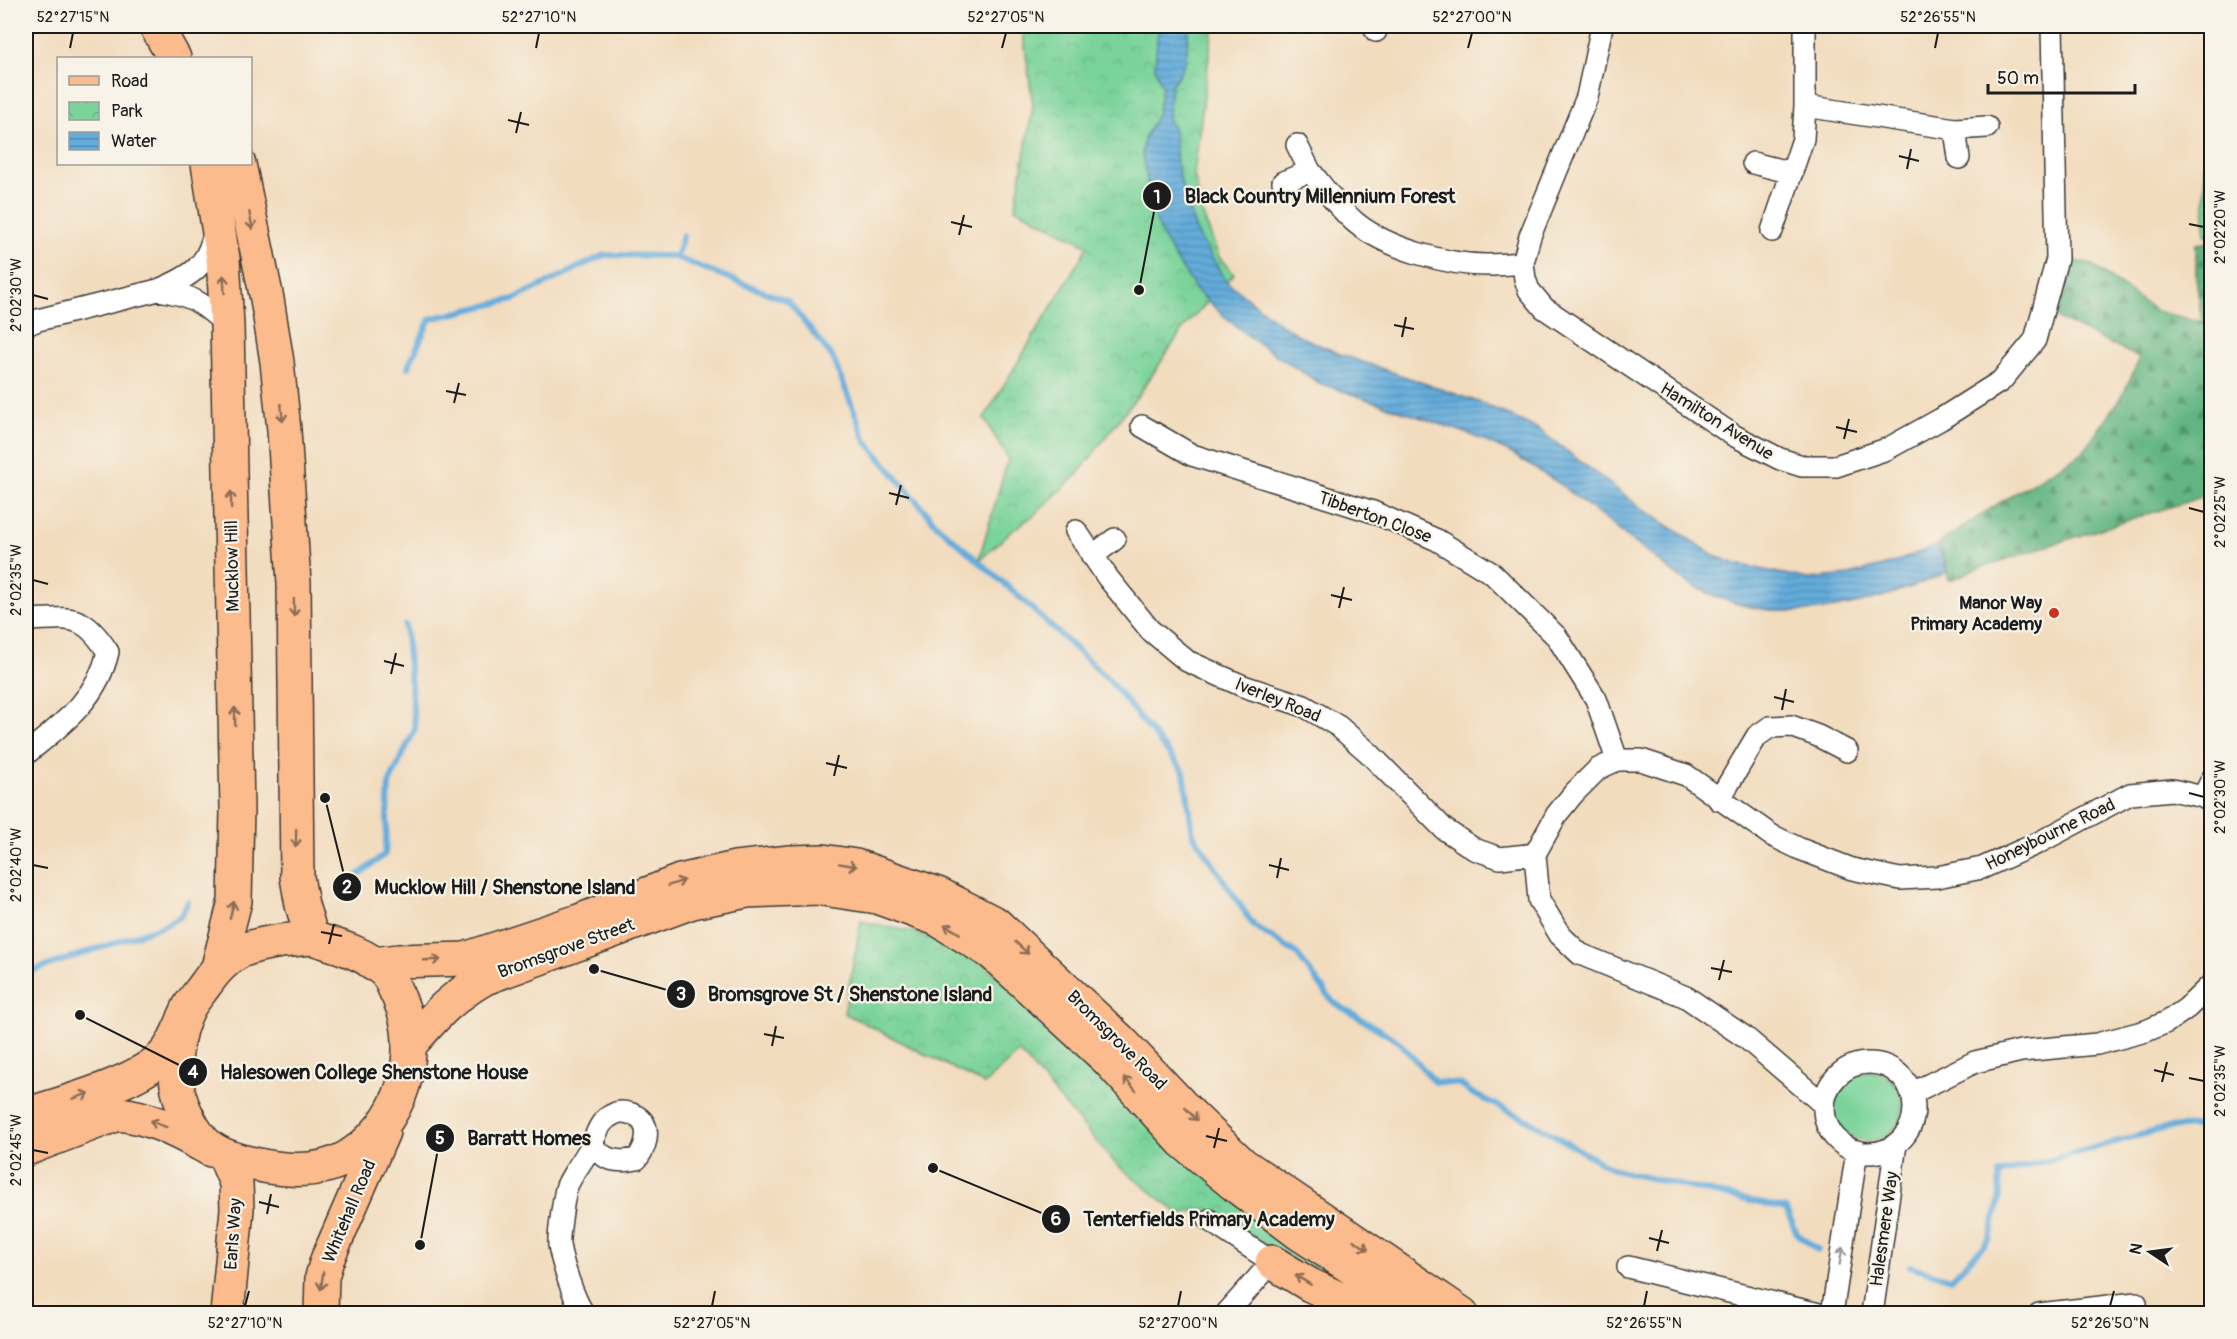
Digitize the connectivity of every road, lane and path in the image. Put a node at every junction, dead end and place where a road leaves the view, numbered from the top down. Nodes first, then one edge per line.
1 (156, 26) edge
2 (182, 26) edge
3 (1602, 26) edge
4 (1805, 26) edge
5 (2052, 26) edge
6 (173, 57) edge
7 (198, 57) edge
8 (1805, 106) junction
9 (1987, 128) dead end
10 (1954, 129) junction
11 (1298, 145) dead end
12 (1959, 158) dead end
13 (1753, 163) dead end
14 (208, 165) edge
15 (239, 165) edge
16 (1310, 171) junction
17 (1792, 173) junction
18 (1282, 182) dead end
19 (216, 214) junction
20 (1772, 231) dead end
21 (1523, 263) junction
22 (158, 290) junction
23 (26, 325) edge
24 (226, 325) junction
25 (1142, 426) dead end
26 (1076, 531) dead end
27 (1115, 539) dead end
28 (1092, 556) junction
29 (26, 620) edge
30 (1847, 751) dead end
31 (26, 754) edge
32 (1617, 760) junction
33 (2209, 793) edge
34 (1719, 800) junction
35 (1535, 854) junction
36 (741, 879) junction
37 (312, 938) junction
38 (374, 964) junction
39 (218, 967) junction
40 (2211, 984) edge
41 (182, 1024) junction
42 (410, 1046) junction
43 (1912, 1093) junction
44 (1823, 1104) junction
45 (393, 1111) junction
46 (26, 1115) edge
47 (592, 1143) dead end
48 (1896, 1144) junction
49 (26, 1149) edge
50 (1857, 1151) junction
51 (218, 1153) junction
52 (1209, 1220) dead end
53 (1272, 1262) junction
54 (1628, 1267) dead end
55 (2136, 1303) dead end
56 (227, 1314) edge
57 (321, 1314) edge
58 (584, 1314) edge
59 (1226, 1314) edge
60 (1373, 1314) edge
61 (1423, 1314) edge
62 (1462, 1314) edge
63 (1819, 1314) edge
64 (1832, 1314) edge
65 (1872, 1314) edge
66 (2039, 1314) edge

1 - 6 main road
2 - 7 main road
3 - 21 street, Hamilton Avenue
4 - 8 street
5 - 21 street, Hamilton Avenue
8 - 10 street
8 - 17 street
9 - 10 street
10 - 12 street
11 - 16 street
13 - 17 street
14 - 19 main road, Mucklow Hill
15 -> 37 main road
16 - 18 street
16 - 21 street
17 - 20 street
19 - 22 street
24 -> 19 main road, Mucklow Hill
22 - 23 street
22 - 24 street
39 -> 24 main road, Mucklow Hill
25 - 32 street, Tibberton Close
26 - 28 street, Iverley Road
27 - 28 street
28 - 35 street, Iverley Road
29 - 31 street
30 - 34 street
32 - 34 street, Honeybourne Road
32 - 35 street
33 - 34 street, Honeybourne Road
35 - 44 street
38 -> 36 main road, Bromsgrove Street
36 - 42 main road, Bromsgrove Street
61 -> 36 main road, Bromsgrove Road
36 -> 62 main road, Bromsgrove Road
37 - 38 main road
37 - 39 main road
38 - 42 main road
39 - 41 main road
40 - 43 street
46 -> 41 main road
41 - 51 main road, Earls Way
42 - 45 main road
43 - 44 street
43 - 48 street
44 - 50 street
45 - 51 main road
45 -> 57 main road, Whitehall Road
47 - 58 street
48 - 50 street
48 - 65 street, Halesmere Way
51 -> 49 main road
64 -> 50 street
51 - 56 main road, Earls Way
52 - 53 street
53 - 59 street
60 -> 53 main road
54 - 63 street
55 - 66 street

